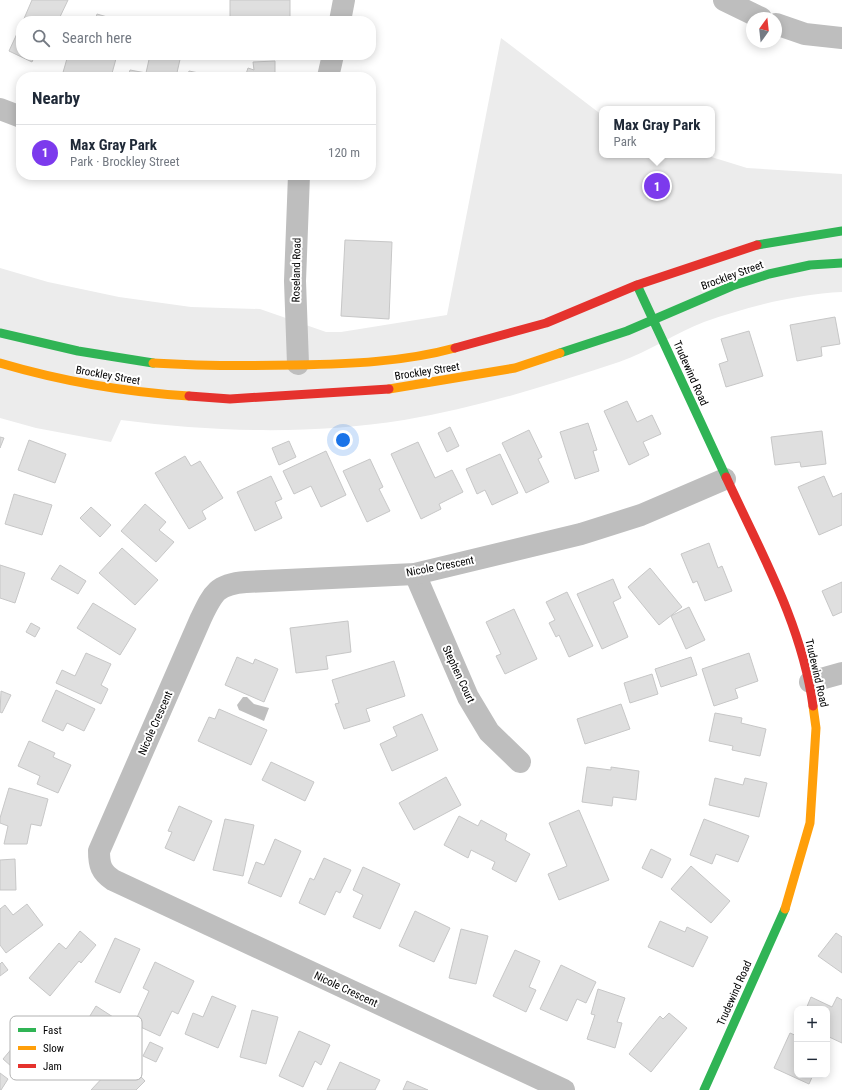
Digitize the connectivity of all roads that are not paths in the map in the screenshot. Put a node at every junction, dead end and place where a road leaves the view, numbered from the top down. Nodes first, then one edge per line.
1 (344, 0) edge
2 (724, 0) edge
3 (749, 12) edge
4 (341, 16) edge
5 (782, 26) edge
6 (842, 38) edge
7 (331, 60) edge
8 (329, 72) edge
9 (0, 109) edge
10 (16, 115) edge
11 (299, 180) edge
12 (842, 231) edge
13 (842, 263) edge
14 (637, 285) junction
15 (654, 319) junction
16 (0, 333) edge
17 (0, 363) edge
18 (299, 368) junction
19 (725, 479) junction
20 (415, 574) junction
21 (842, 673) edge
22 (810, 682) junction
23 (520, 762) dead end
24 (564, 1090) edge
25 (704, 1090) edge

1 - 4 street
2 - 3 street
5 - 6 street
7 - 8 street
9 - 10 street
11 - 18 street, Roseland Road
12 - 14 main road, Brockley Street
13 - 15 main road, Brockley Street
14 - 15 main road, Trudewind Road
14 - 18 main road, Brockley Street
15 - 17 main road, Brockley Street
15 - 19 main road, Trudewind Road
16 - 18 main road, Brockley Street
19 - 20 street, Nicole Crescent
19 - 22 main road, Trudewind Road
20 - 23 street, Stephen Court
20 - 24 street, Nicole Crescent
21 - 22 street
22 - 25 main road, Trudewind Road

